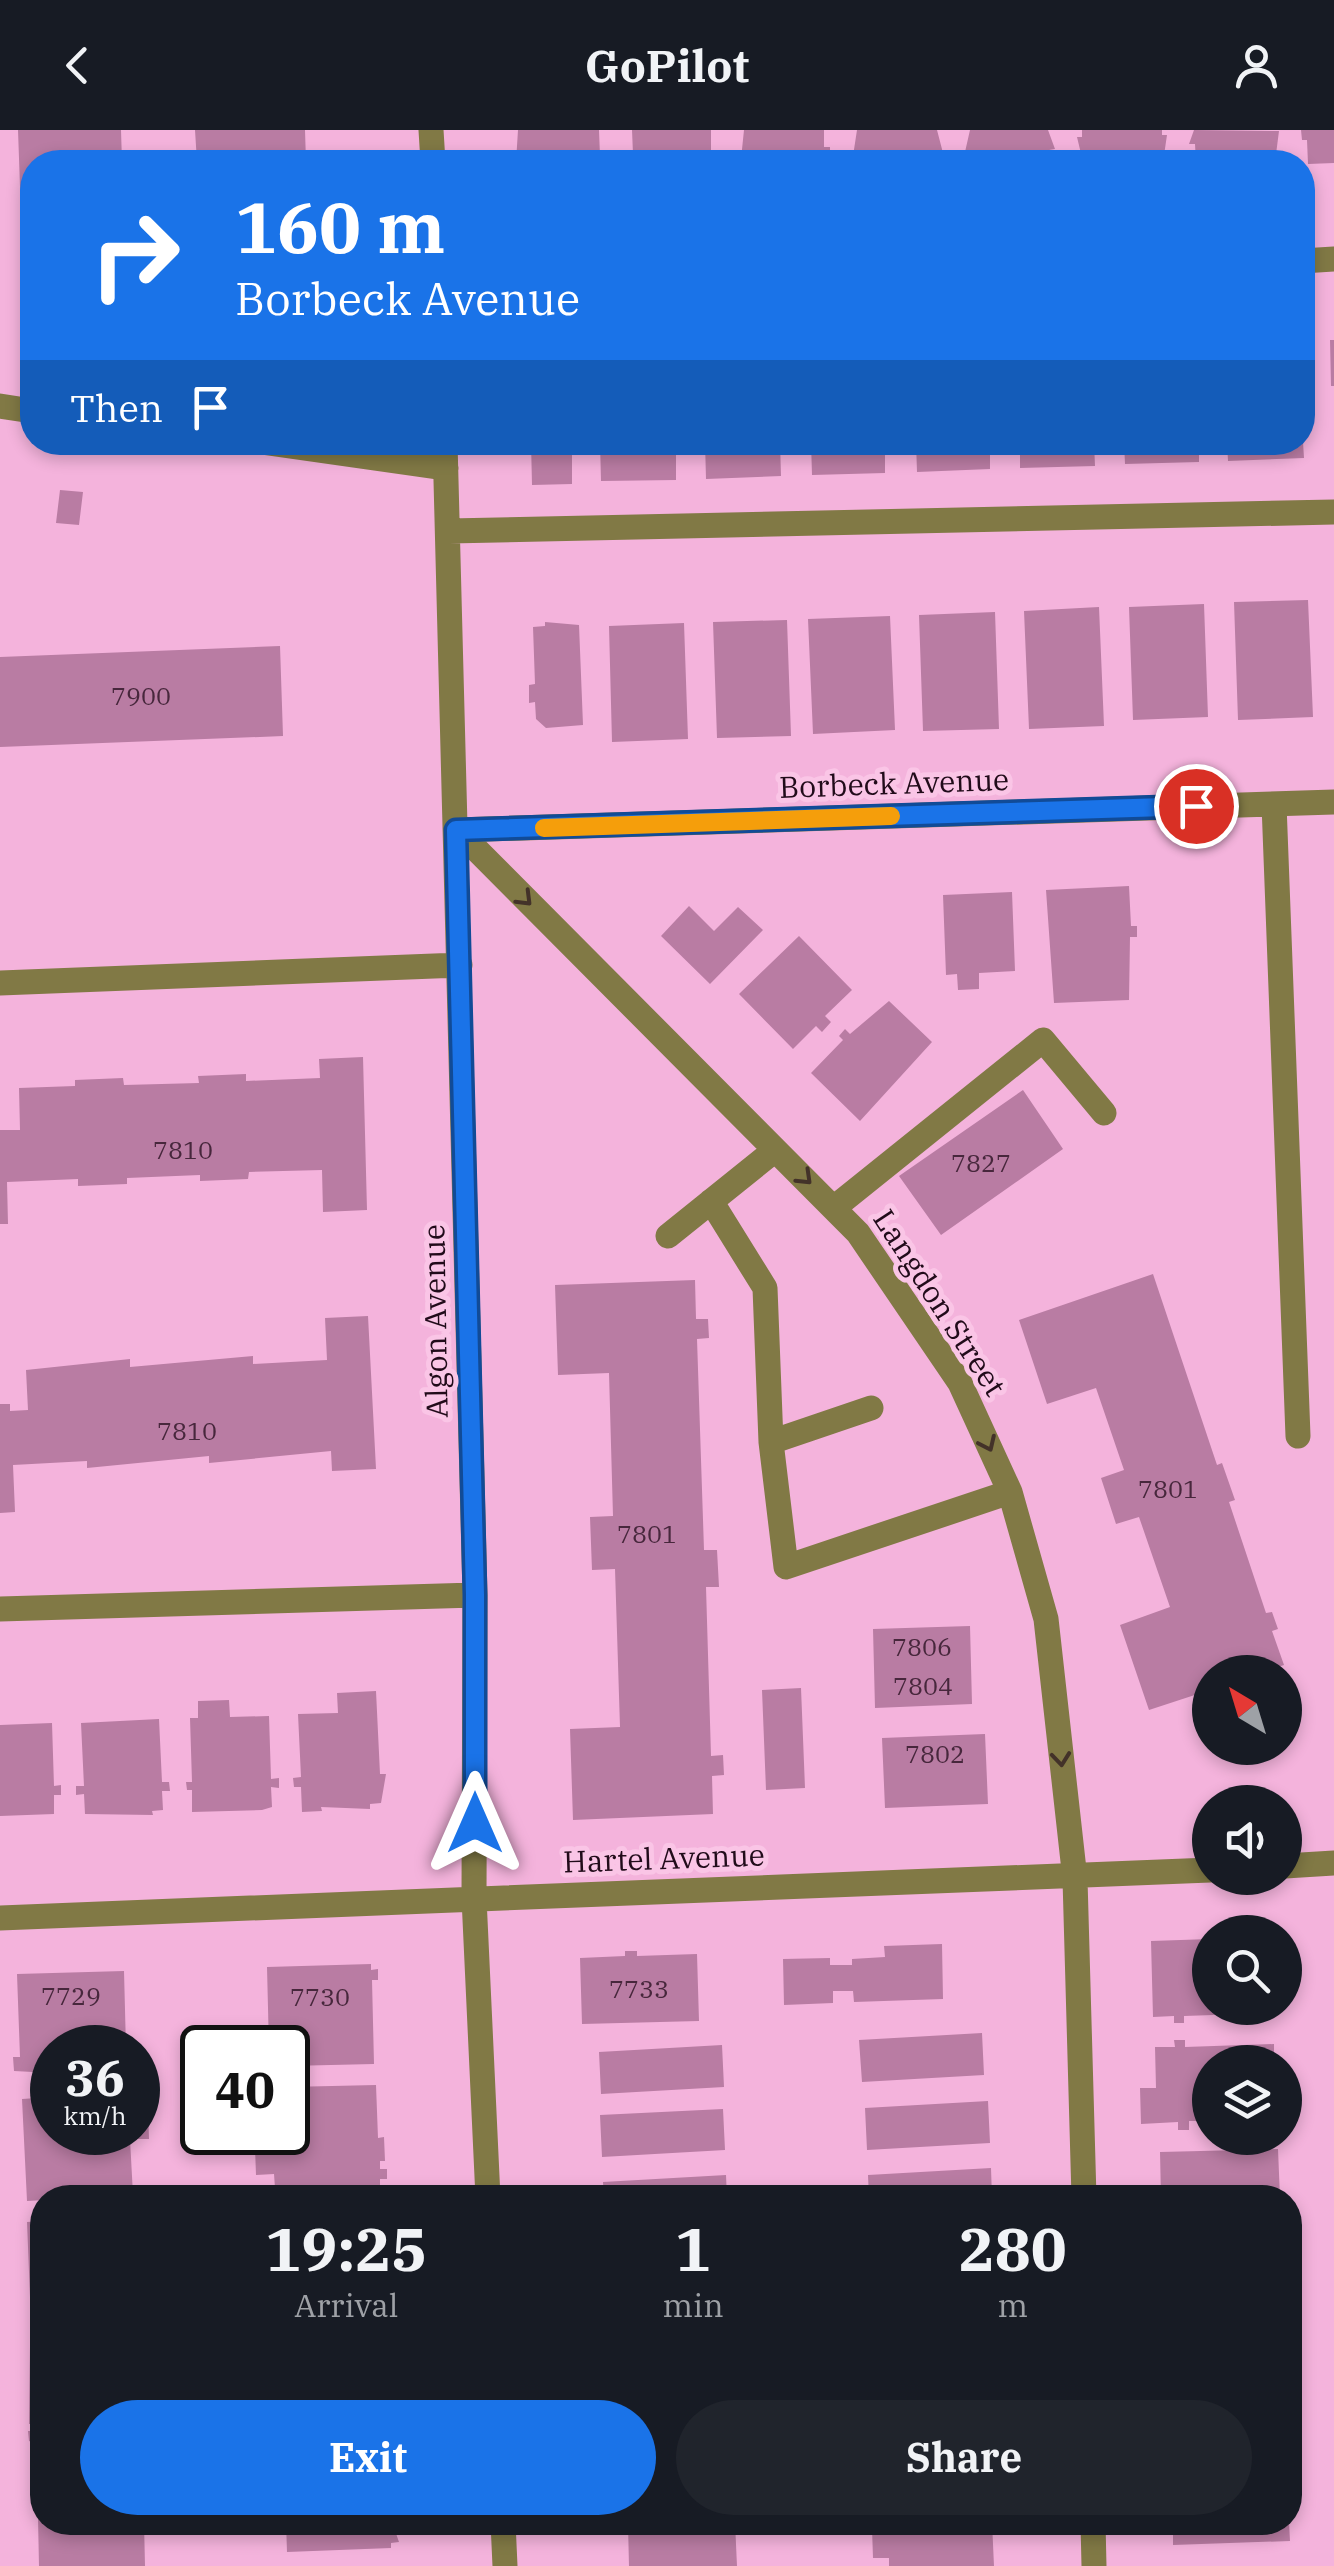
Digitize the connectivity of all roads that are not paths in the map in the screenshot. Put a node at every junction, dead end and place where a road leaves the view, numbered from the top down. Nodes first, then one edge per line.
1 (446, 455) edge
2 (1334, 512) edge
3 (449, 530) junction
4 (1334, 802) edge
5 (1274, 804) junction
6 (456, 830) junction
7 (460, 965) junction
8 (0, 984) edge
9 (1104, 1113) dead end
10 (775, 1150) junction
11 (711, 1201) junction
12 (835, 1207) junction
13 (668, 1236) dead end
14 (871, 1408) dead end
15 (1298, 1436) dead end
16 (771, 1442) junction
17 (1010, 1492) junction
18 (475, 1595) junction
19 (0, 1609) edge
20 (1334, 1863) edge
21 (1302, 1865) edge
22 (1192, 1871) edge
23 (1074, 1878) junction
24 (474, 1898) junction
25 (0, 1918) edge
26 (487, 2185) edge
27 (1084, 2185) edge
28 (504, 2535) edge
29 (1093, 2535) edge
30 (505, 2566) edge
31 (1094, 2566) edge

1 - 3 street, Algon Avenue
2 - 3 street
3 - 6 street, Algon Avenue
4 - 5 street, Borbeck Avenue
5 - 6 street, Borbeck Avenue
5 - 15 street
6 - 7 street, Algon Avenue
6 -> 10 street, Langdon Street
7 - 8 street
7 - 18 street, Algon Avenue
9 - 12 street
10 - 11 street
10 -> 12 street, Langdon Street
11 - 13 street
11 - 16 street
12 -> 17 street, Langdon Street
14 - 16 street
16 - 17 street
17 -> 23 street, Langdon Street
18 - 19 street
18 - 24 street, Algon Avenue
20 - 21 street
22 - 23 street, Hartel Avenue
23 - 24 street, Hartel Avenue
23 - 27 street, Langdon Street
24 - 25 street, Hartel Avenue
24 - 26 street, Algon Avenue
28 - 30 street
29 - 31 street

